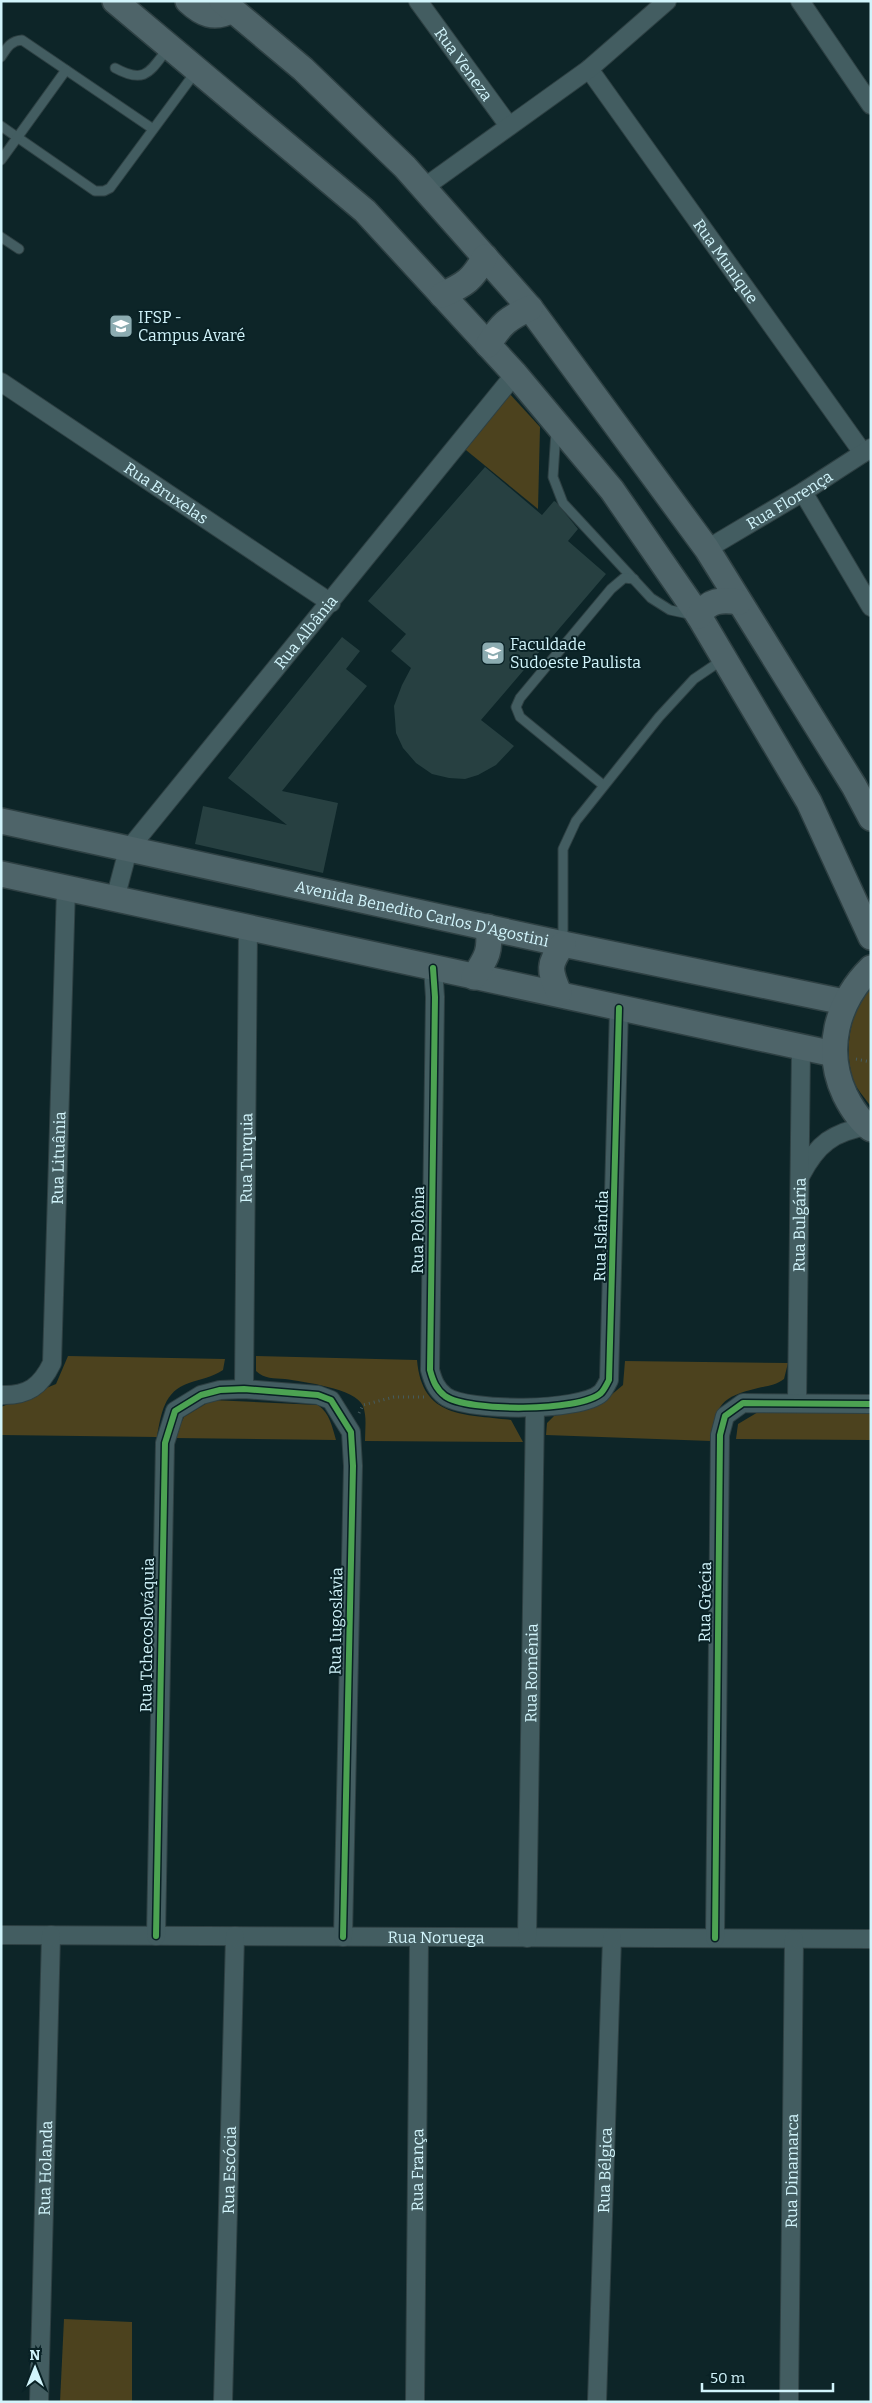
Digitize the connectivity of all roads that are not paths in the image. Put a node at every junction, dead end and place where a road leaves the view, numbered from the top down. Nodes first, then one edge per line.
1 (115, 1) edge
2 (188, 1) edge
3 (418, 1) edge
4 (800, 1) edge
5 (658, 4) edge
6 (227, 5) edge
7 (140, 11) edge
8 (170, 47) junction
9 (1, 57) edge
10 (115, 68) dead end
11 (590, 69) junction
12 (66, 70) junction
13 (197, 70) junction
14 (871, 105) edge
15 (1, 126) edge
16 (509, 126) junction
17 (152, 130) junction
18 (17, 136) junction
19 (1, 160) edge
20 (422, 189) junction
21 (1, 237) edge
22 (19, 249) dead end
23 (485, 257) junction
24 (442, 295) junction
25 (530, 308) junction
26 (488, 345) junction
27 (515, 374) junction
28 (1, 382) edge
29 (557, 424) junction
30 (867, 451) edge
31 (804, 492) junction
32 (707, 549) junction
33 (634, 579) junction
34 (739, 602) junction
35 (331, 603) junction
36 (871, 607) edge
37 (699, 616) junction
38 (724, 659) junction
39 (603, 785) junction
40 (871, 818) edge
41 (1, 821) edge
42 (128, 850) junction
43 (1, 874) edge
44 (66, 888) junction
45 (115, 899) junction
46 (488, 927) junction
47 (248, 928) junction
48 (871, 937) edge
49 (563, 944) junction
50 (433, 968) junction
51 (871, 968) edge
52 (474, 977) junction
53 (559, 993) junction
54 (844, 1002) junction
55 (619, 1008) junction
56 (801, 1048) junction
57 (834, 1054) junction
58 (869, 1128) edge
59 (800, 1178) junction
60 (244, 1389) junction
61 (1, 1395) edge
62 (797, 1403) junction
63 (871, 1404) edge
64 (534, 1408) junction
65 (1, 1936) edge
66 (51, 1936) junction
67 (156, 1936) junction
68 (235, 1936) junction
69 (343, 1937) junction
70 (419, 1938) junction
71 (527, 1938) junction
72 (612, 1938) junction
73 (715, 1938) junction
74 (794, 1939) junction
75 (871, 1939) edge
76 (38, 2402) edge
77 (222, 2402) edge
78 (415, 2402) edge
79 (597, 2402) edge
80 (789, 2402) edge

1 - 7 main road
2 - 6 main road
3 - 16 street, Rua Veneza
4 - 14 street
5 - 11 street
6 - 20 main road
7 - 8 main road
8 - 10 lane
8 - 13 main road
9 - 12 lane
11 - 16 street
11 - 30 street, Rua Munique
12 - 17 lane
12 - 18 lane
13 - 17 lane
13 - 24 main road
15 - 18 lane
16 - 20 street
17 - 18 lane
18 - 19 lane
20 - 23 main road
21 - 22 lane
23 - 24 main road
23 - 25 main road
24 - 26 main road
25 - 26 main road
25 - 32 main road
26 - 27 main road
27 - 29 main road
27 - 35 street, Rua Albânia
28 - 35 street, Rua Bruxelas
29 - 33 lane
29 - 37 main road
30 - 31 street, Rua Florença
31 - 32 street, Rua Florença
31 - 36 street
32 - 34 main road
33 - 37 lane
33 - 39 lane
34 - 37 main road
34 - 40 main road
35 - 42 street, Rua Albânia
37 - 38 main road
38 - 39 lane
38 - 48 main road
39 - 49 lane
41 - 42 main road, Avenida Benedito Carlos D'Agostini
42 - 45 street, Rua Albânia
42 - 46 main road, Avenida Benedito Carlos D'Agostini
43 - 44 main road
44 - 45 main road
44 - 61 street, Rua Lituânia
45 - 47 main road
46 - 49 main road, Avenida Benedito Carlos D'Agostini
46 - 52 main road
47 - 50 main road
47 - 60 street, Rua Turquia
49 - 53 main road
49 - 54 main road, Avenida Benedito Carlos D'Agostini
50 - 52 main road
50 - 64 street, Rua Polônia
51 - 54 main road
52 - 53 main road
53 - 55 main road
54 - 57 main road
55 - 56 main road
55 - 64 street, Rua Islândia
56 - 57 main road
56 - 59 street, Rua Bulgária
57 - 58 main road
58 - 59 street
59 - 62 street, Rua Bulgária
60 - 67 street, Rua Tchecoslováquia
60 - 69 street, Rua Iugoslávia
62 - 63 street, Rua Grécia
62 - 73 street, Rua Grécia
64 - 71 street, Rua Romênia
65 - 66 street, Rua Noruega
66 - 67 street, Rua Noruega
66 - 76 street, Rua Holanda
67 - 68 street, Rua Noruega
68 - 69 street, Rua Noruega
68 - 77 street, Rua Escócia
69 - 70 street, Rua Noruega
70 - 71 street, Rua Noruega
70 - 78 street, Rua França
71 - 72 street, Rua Noruega
72 - 73 street, Rua Noruega
72 - 79 street, Rua Bélgica
73 - 74 street, Rua Noruega
74 - 75 street, Rua Noruega
74 - 80 street, Rua Dinamarca

